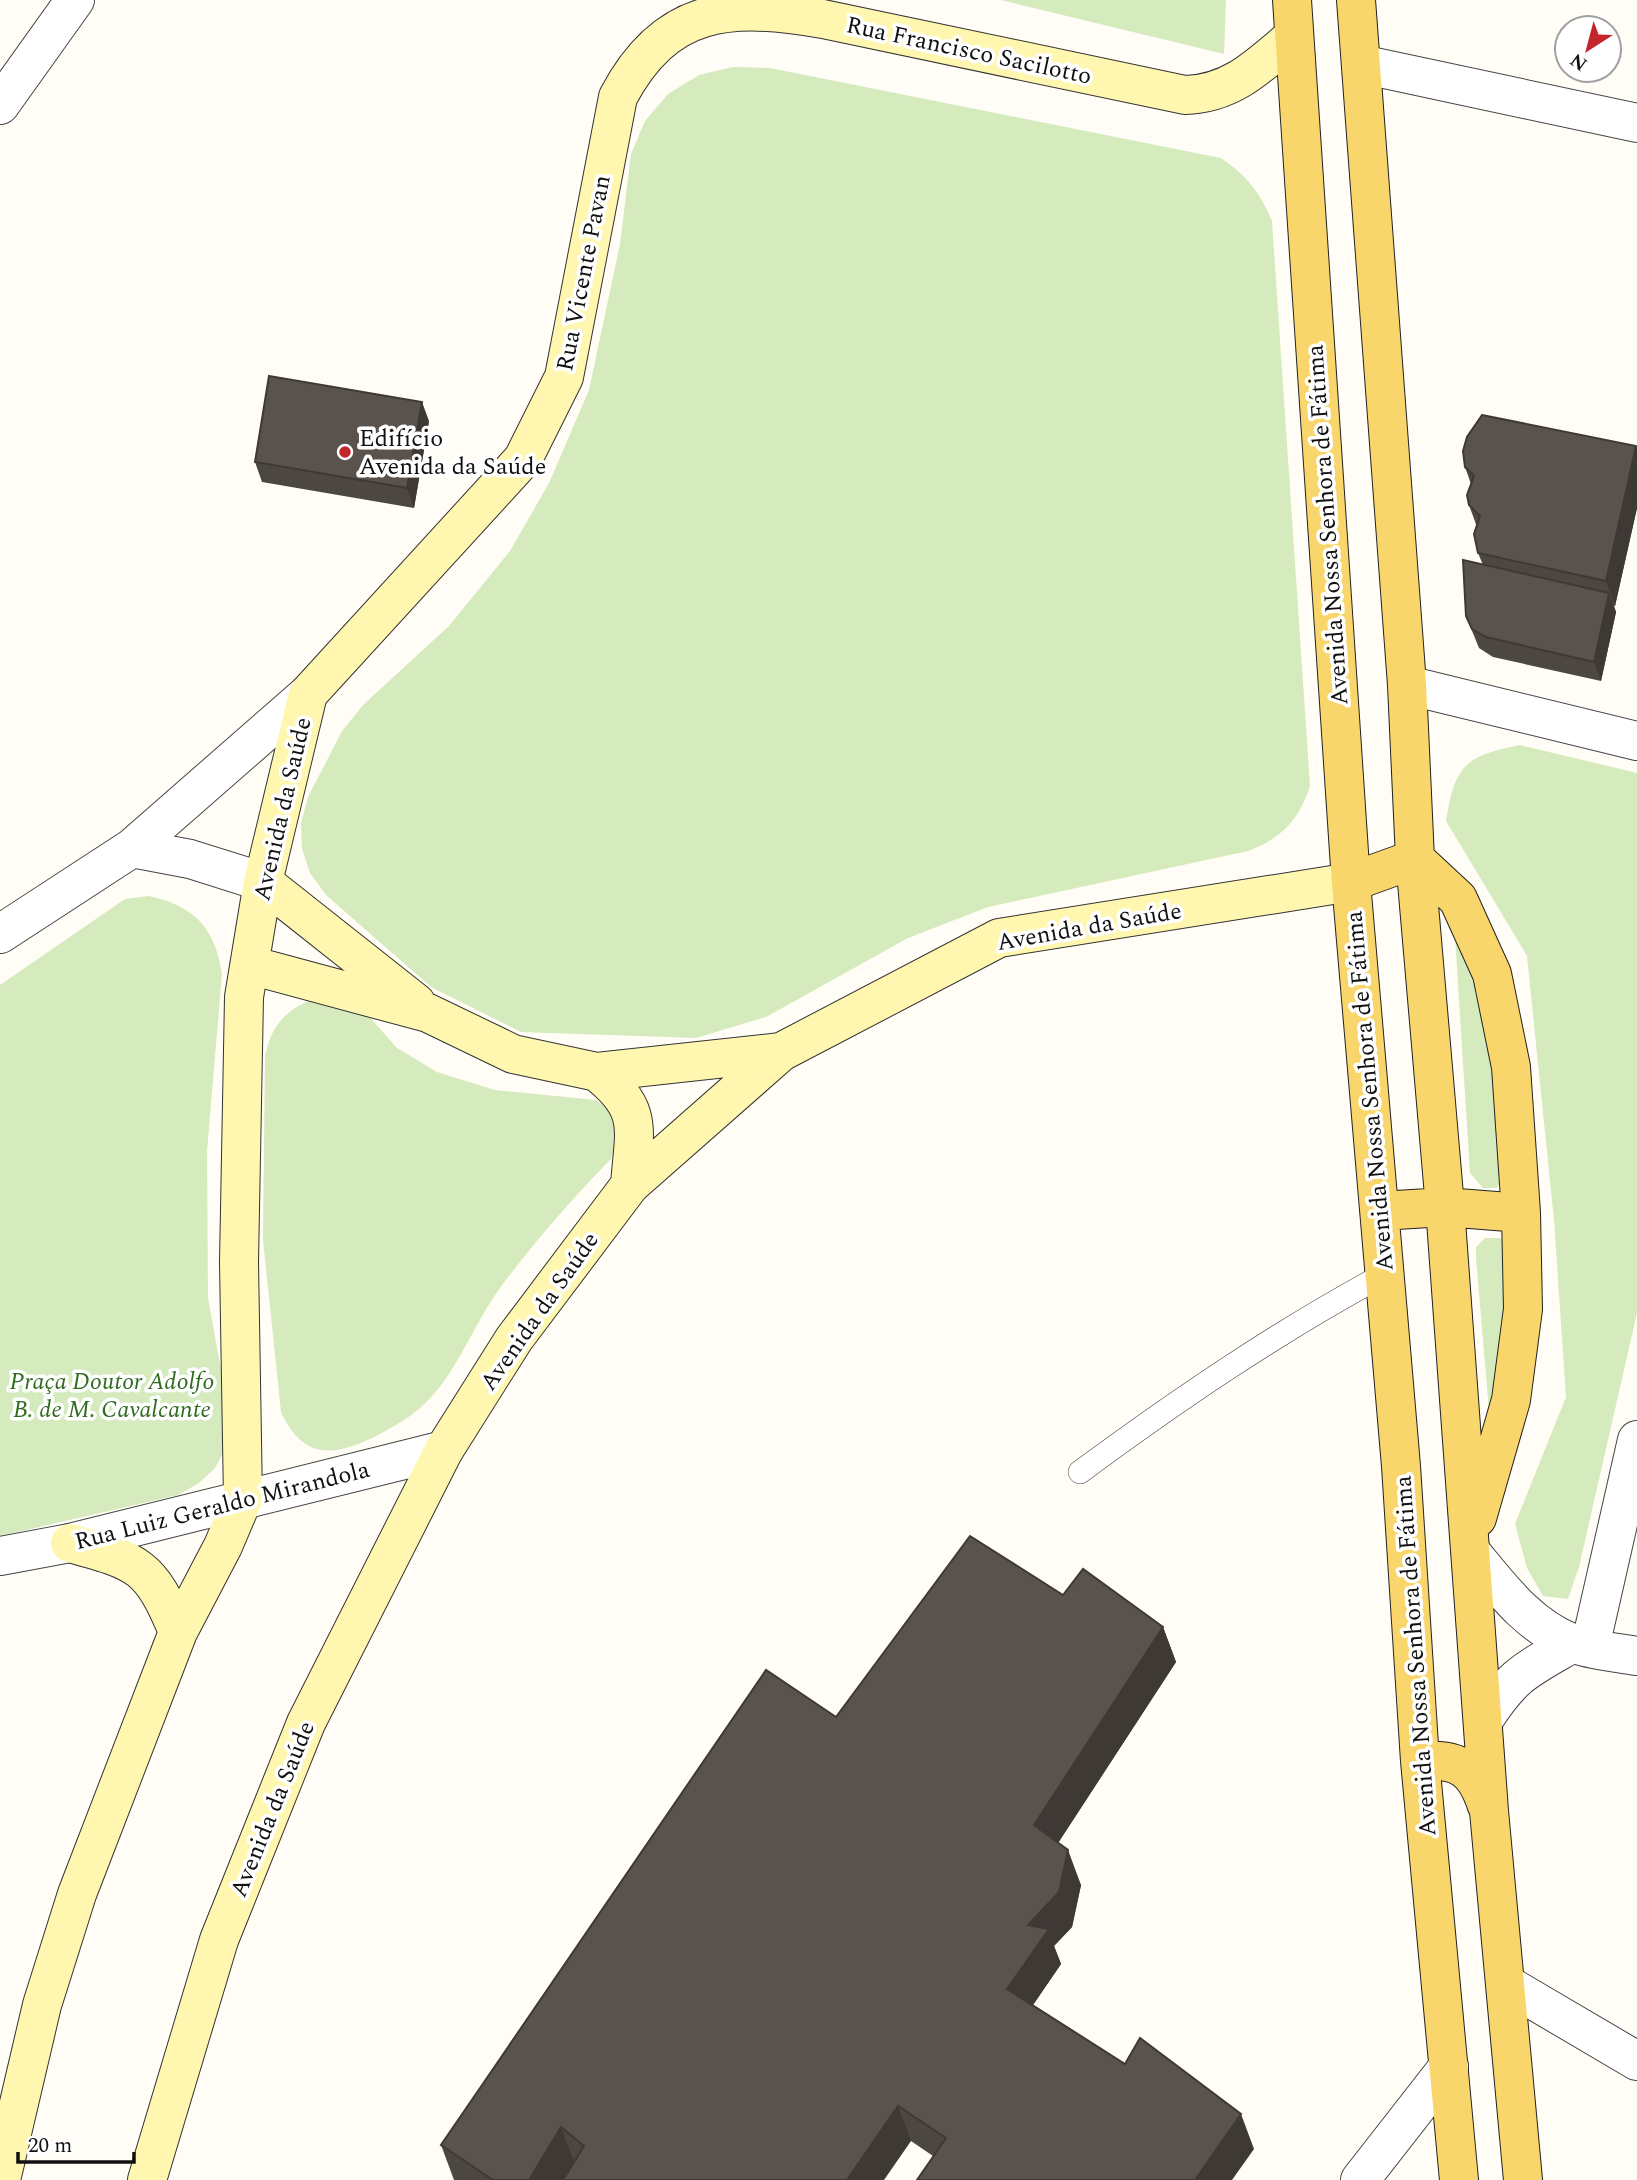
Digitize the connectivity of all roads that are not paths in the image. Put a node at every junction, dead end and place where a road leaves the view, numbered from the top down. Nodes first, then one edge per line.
1 (75, 0) edge
2 (1356, 0) edge
3 (1293, 18) edge
4 (1362, 64) junction
5 (618, 97) joint
6 (0, 105) edge
7 (1637, 123) edge
8 (1407, 685) junction
9 (307, 694) junction
10 (1637, 741) edge
11 (1412, 795) junction
12 (132, 848) junction
13 (1415, 859) junction
14 (263, 882) junction
15 (1351, 882) junction
16 (1458, 899) junction
17 (0, 934) edge
18 (250, 965) junction
19 (428, 1013) junction
20 (781, 1052) junction
21 (597, 1072) junction
22 (630, 1185) junction
23 (1445, 1207) junction
24 (1380, 1211) junction
25 (1521, 1213) junction
26 (1385, 1274) junction
27 (1637, 1440) edge
28 (444, 1450) junction
29 (1080, 1472) dead end
30 (243, 1499) junction
31 (70, 1543) junction
32 (1471, 1548) junction
33 (0, 1556) edge
34 (178, 1632) junction
35 (1581, 1645) junction
36 (1637, 1656) edge
37 (1483, 1721) junction
38 (1420, 1761) junction
39 (1489, 1811) junction
40 (1506, 1984) junction
41 (1637, 2061) edge
42 (1449, 2066) junction
43 (1, 2180) edge
44 (147, 2180) edge
45 (1360, 2180) edge
46 (1459, 2180) edge
47 (1523, 2180) edge

1 - 6 street
2 - 4 main road
3 - 5 main road, Rua Francisco Sacilotto
3 - 15 main road, Avenida Nossa Senhora de Fátima
4 - 7 street
4 - 8 main road
5 - 9 main road, Rua Vicente Pavan
8 - 10 street
8 - 11 main road
9 - 12 street
9 - 14 main road, Avenida da Saúde
11 - 13 main road
11 - 16 main road
12 - 14 street
12 - 17 street
13 - 15 main road
13 - 16 main road
13 - 23 main road
14 - 18 main road, Avenida da Saúde
14 - 19 main road
15 - 20 main road, Avenida da Saúde
15 - 24 main road, Avenida Nossa Senhora de Fátima
16 - 25 main road
18 - 19 main road
18 - 30 main road, Avenida da Saúde
19 - 21 main road
20 - 21 main road
20 - 22 main road, Avenida da Saúde
21 - 22 main road
22 - 28 main road, Avenida da Saúde
23 - 24 main road
23 - 25 main road
23 - 32 main road
24 - 26 main road, Avenida Nossa Senhora de Fátima
25 - 32 main road
26 - 29 lane
26 - 38 main road, Avenida Nossa Senhora de Fátima
27 - 35 street
28 - 30 street, Rua Luiz Geraldo Mirandola
28 - 44 main road, Avenida da Saúde
30 - 31 street, Rua Luiz Geraldo Mirandola
30 - 34 main road, Avenida da Saúde
31 - 33 street, Rua Luiz Geraldo Mirandola
31 - 34 main road
32 - 35 street
32 - 37 main road
34 - 43 main road, Avenida da Saúde
35 - 36 street
35 - 37 street
37 - 39 main road
38 - 39 main road
38 - 42 main road, Avenida Nossa Senhora de Fátima
39 - 40 main road
40 - 41 street
40 - 47 main road
42 - 45 street
42 - 46 main road, Avenida Nossa Senhora de Fátima

